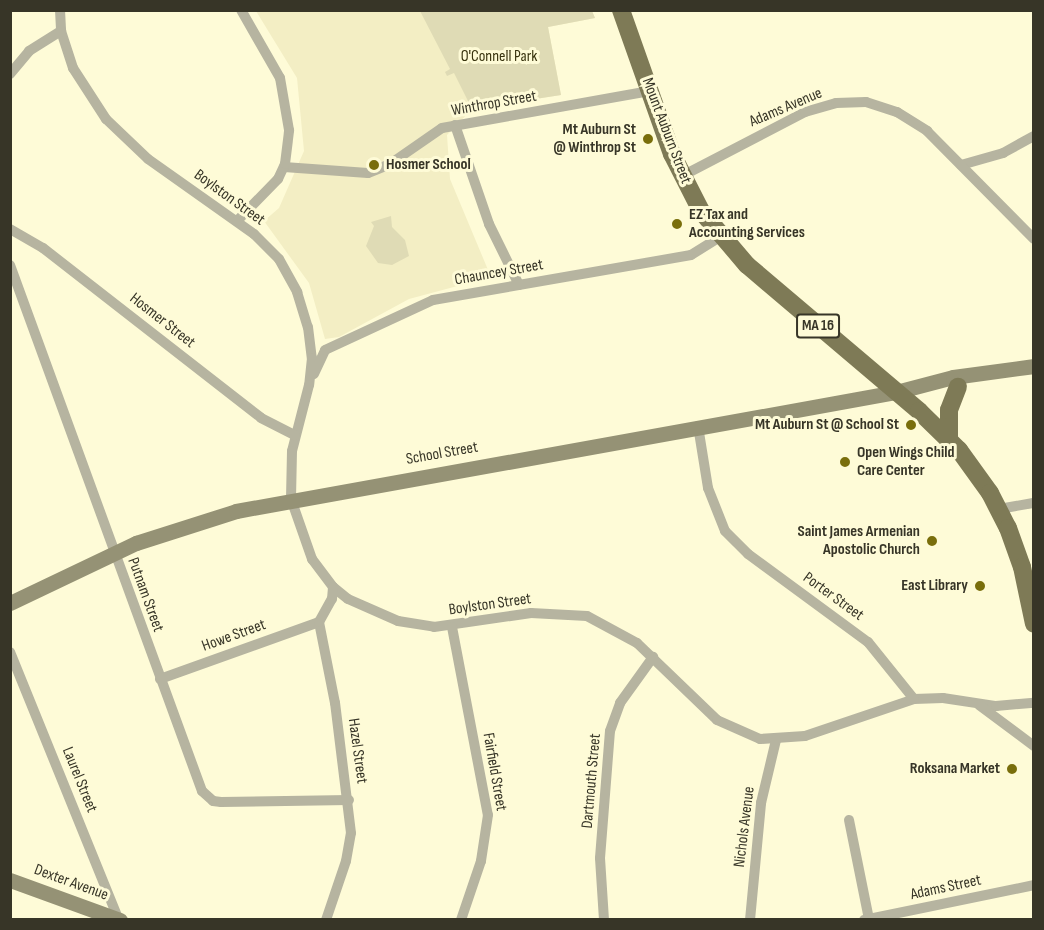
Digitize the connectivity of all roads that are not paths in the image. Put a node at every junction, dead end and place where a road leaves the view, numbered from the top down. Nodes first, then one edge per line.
1 (60, 10) edge
2 (241, 10) edge
3 (621, 10) edge
4 (62, 31) junction
5 (10, 74) edge
6 (650, 91) junction
7 (455, 125) junction
8 (1034, 136) edge
9 (961, 165) junction
10 (284, 167) junction
11 (682, 176) junction
12 (237, 221) junction
13 (10, 229) edge
14 (720, 237) junction
15 (1034, 239) edge
16 (10, 265) edge
17 (519, 285) junction
18 (1034, 366) edge
19 (978, 377) junction
20 (309, 385) junction
21 (958, 387) junction
22 (896, 392) junction
23 (698, 426) junction
24 (295, 435) junction
25 (949, 438) junction
26 (291, 499) junction
27 (1034, 503) edge
28 (999, 509) junction
29 (114, 553) junction
30 (333, 587) junction
31 (10, 603) edge
32 (319, 622) junction
33 (1034, 624) edge
34 (452, 627) junction
35 (10, 652) edge
36 (653, 657) junction
37 (160, 679) junction
38 (914, 699) junction
39 (1034, 704) edge
40 (978, 705) junction
41 (776, 740) junction
42 (1034, 746) edge
43 (349, 800) junction
44 (849, 820) dead end
45 (10, 880) edge
46 (1034, 885) edge
47 (901, 916) edge
48 (119, 919) edge
49 (866, 919) edge
50 (326, 920) edge
51 (461, 920) edge
52 (604, 920) edge
53 (750, 920) edge

1 - 4 street, Boylston Street
2 - 10 street
3 - 6 main road, Mount Auburn Street / MA 16
4 - 5 street
4 - 12 street, Boylston Street
6 - 7 street, Winthrop Street
6 - 11 main road, Mount Auburn Street / MA 16
7 - 10 street, Winthrop Street
7 - 17 street
8 - 9 street
9 - 11 street, Adams Avenue
9 - 15 street, Adams Avenue
10 - 12 street
11 - 14 main road, Mount Auburn Street / MA 16
12 - 20 street, Boylston Street
13 - 24 street, Hosmer Street
14 - 17 street, Chauncey Street
14 - 22 main road, Mount Auburn Street / MA 16
16 - 29 street, Putnam Street
17 - 20 street, Chauncey Street
18 - 19 street, School Street
19 - 21 street, School Street
19 - 22 street, School Street
20 - 24 street, Boylston Street
21 - 22 street, School Street
21 - 25 main road
22 - 23 street, School Street
22 - 25 main road, Mount Auburn Street / MA 16
23 - 26 street, School Street
23 - 38 street, Porter Street
24 - 26 street, Boylston Street
25 - 28 main road, Mount Auburn Street / MA 16
26 - 29 street, School Street
26 - 30 street, Boylston Street
27 - 28 street
28 - 33 main road, Mount Auburn Street / MA 16
29 - 31 street, School Street
29 - 37 street, Putnam Street
30 - 32 street
30 - 34 street, Boylston Street
32 - 37 street, Howe Street
32 - 43 street, Hazel Street
34 - 36 street, Boylston Street
34 - 51 street, Fairfield Street
35 - 48 street, Laurel Street
36 - 41 street, Boylston Street
36 - 52 street, Dartmouth Street
37 - 43 street, Putnam Street
38 - 40 street, Boylston Street
38 - 41 street, Boylston Street
39 - 40 street, Boylston Street
40 - 42 street, Boylston Street
41 - 53 street, Nichols Avenue
43 - 50 street, Hazel Street
44 - 49 street
45 - 48 street, Dexter Avenue
46 - 47 street, Adams Street
47 - 49 street, Adams Street

